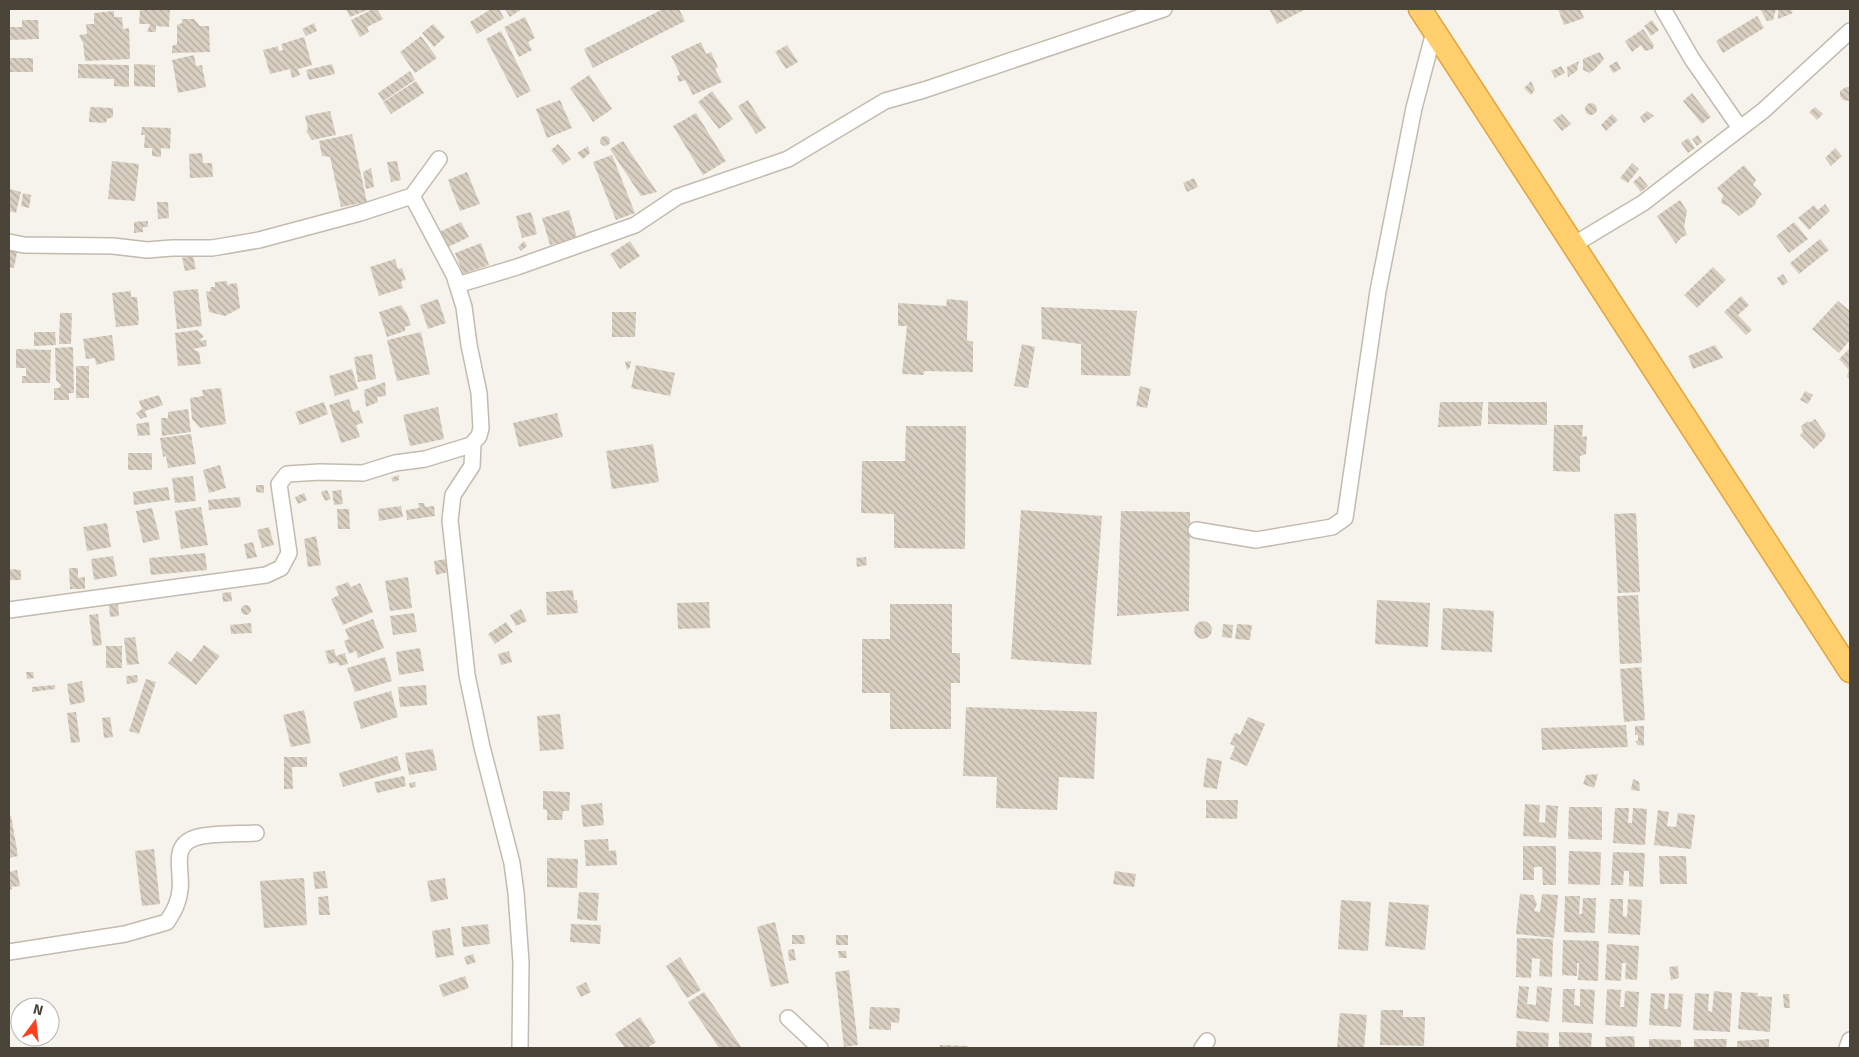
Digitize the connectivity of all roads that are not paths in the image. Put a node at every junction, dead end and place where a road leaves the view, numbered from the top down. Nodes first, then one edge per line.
1 (1164, 9) edge
2 (1420, 9) edge
3 (1663, 9) edge
4 (1434, 32) junction
5 (1850, 32) edge
6 (1740, 128) junction
7 (439, 158) dead end
8 (412, 196) junction
9 (9, 242) edge
10 (1573, 246) junction
11 (457, 284) junction
12 (473, 444) junction
13 (1196, 530) dead end
14 (9, 610) edge
15 (1850, 671) edge
16 (256, 833) dead end
17 (9, 952) edge
18 (788, 1018) dead end
19 (1850, 1040) edge
20 (520, 1048) edge
21 (820, 1048) edge
22 (1847, 1048) edge

1 - 11 street
2 - 4 highway
3 - 6 street
4 - 10 highway
4 - 13 street
5 - 6 street
6 - 10 street
7 - 8 street
8 - 9 street
8 - 11 street
10 - 15 highway
11 - 12 street
12 - 14 street
12 - 20 street
16 - 17 street
18 - 21 street
19 - 22 street

